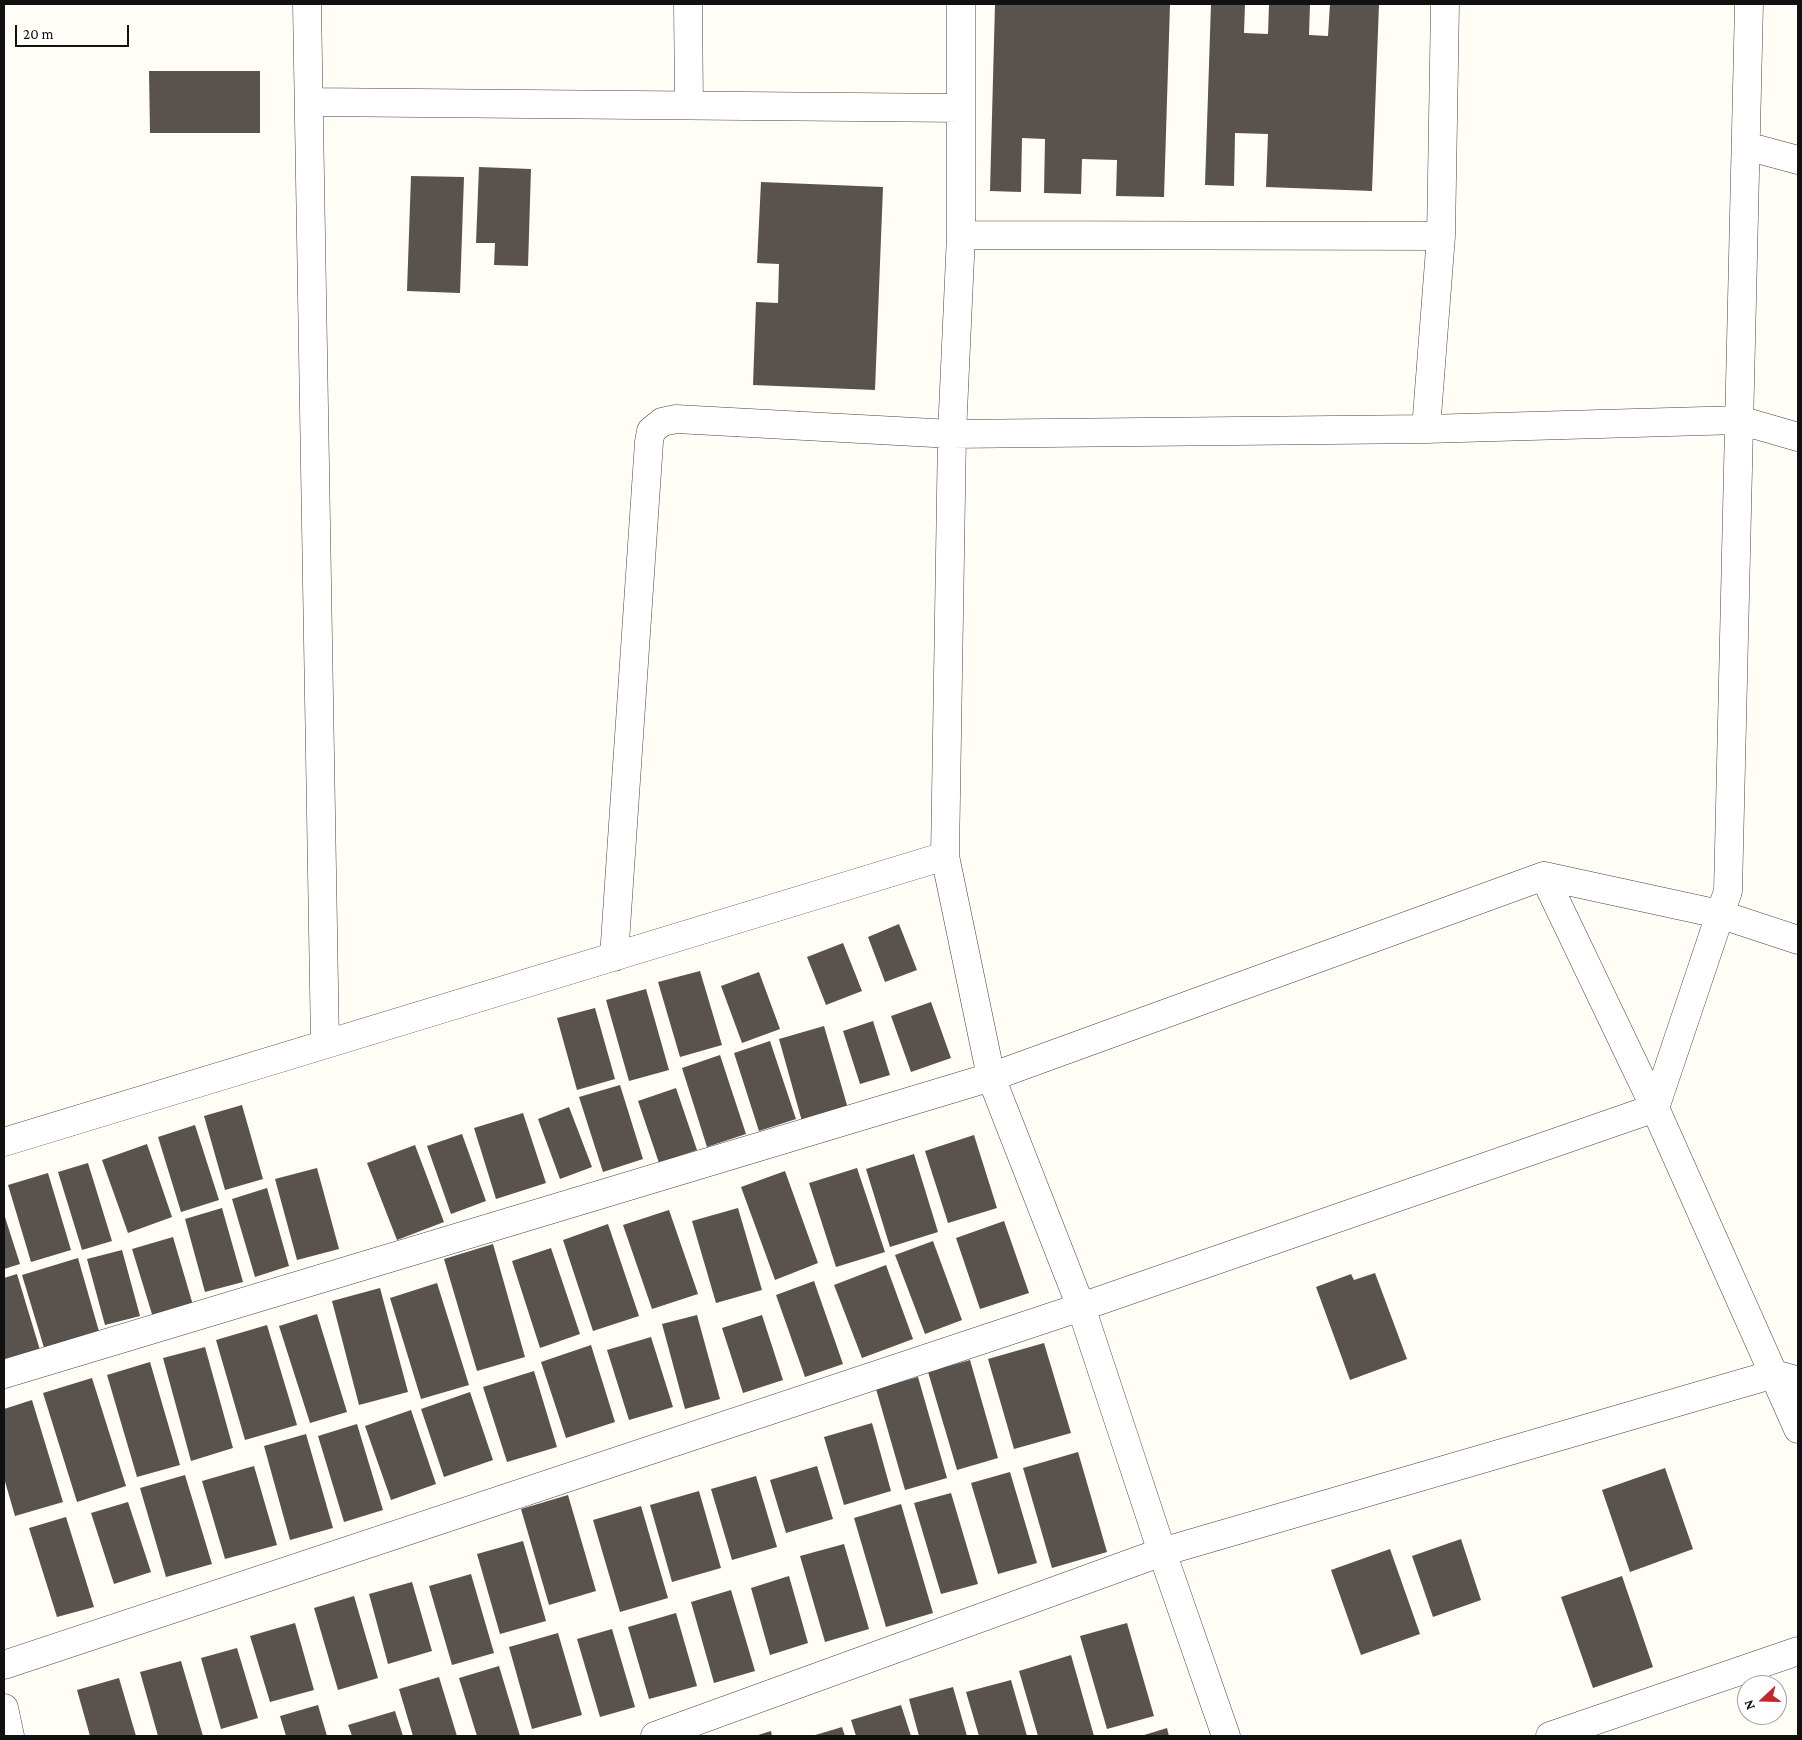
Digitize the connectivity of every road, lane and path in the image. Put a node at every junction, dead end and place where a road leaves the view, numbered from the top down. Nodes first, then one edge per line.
1 (307, 4) edge
2 (688, 4) edge
3 (961, 4) edge
4 (1445, 4) edge
5 (1749, 4) edge
6 (310, 102) junction
7 (689, 104) junction
8 (961, 108) junction
9 (1746, 146) junction
10 (1798, 160) edge
11 (961, 234) junction
12 (1441, 236) junction
13 (1739, 420) junction
14 (1426, 429) junction
15 (952, 434) junction
16 (1798, 437) edge
17 (945, 856) junction
18 (1544, 876) junction
19 (1720, 914) junction
20 (1798, 940) edge
21 (614, 957) junction
22 (326, 1044) junction
23 (991, 1077) junction
24 (1655, 1108) junction
25 (4, 1142) edge
26 (1081, 1307) junction
27 (4, 1374) edge
28 (1786, 1378) edge
29 (1798, 1429) edge
30 (1162, 1552) junction
31 (1798, 1651) edge
32 (4, 1665) edge
33 (4, 1708) edge
34 (10, 1736) edge
35 (656, 1736) edge
36 (1226, 1736) edge
37 (1550, 1736) edge

1 - 6 street
2 - 7 street
3 - 8 street
4 - 12 street
5 - 9 street
6 - 7 street
6 - 22 street
7 - 8 street
8 - 11 street
9 - 10 street
9 - 13 street
11 - 12 street
11 - 15 street
12 - 14 street
13 - 14 street
13 - 16 street
13 - 19 street
14 - 15 street
15 - 17 street
15 - 21 street
17 - 21 street
17 - 23 street
18 - 19 street
18 - 23 street
18 - 24 street
19 - 20 street
19 - 24 street
21 - 22 street
22 - 25 street
23 - 26 street
23 - 27 street
24 - 26 street
24 - 28 street
26 - 30 street
26 - 32 street
28 - 29 street
28 - 30 street
30 - 35 street
30 - 36 street
31 - 37 street
33 - 34 street

